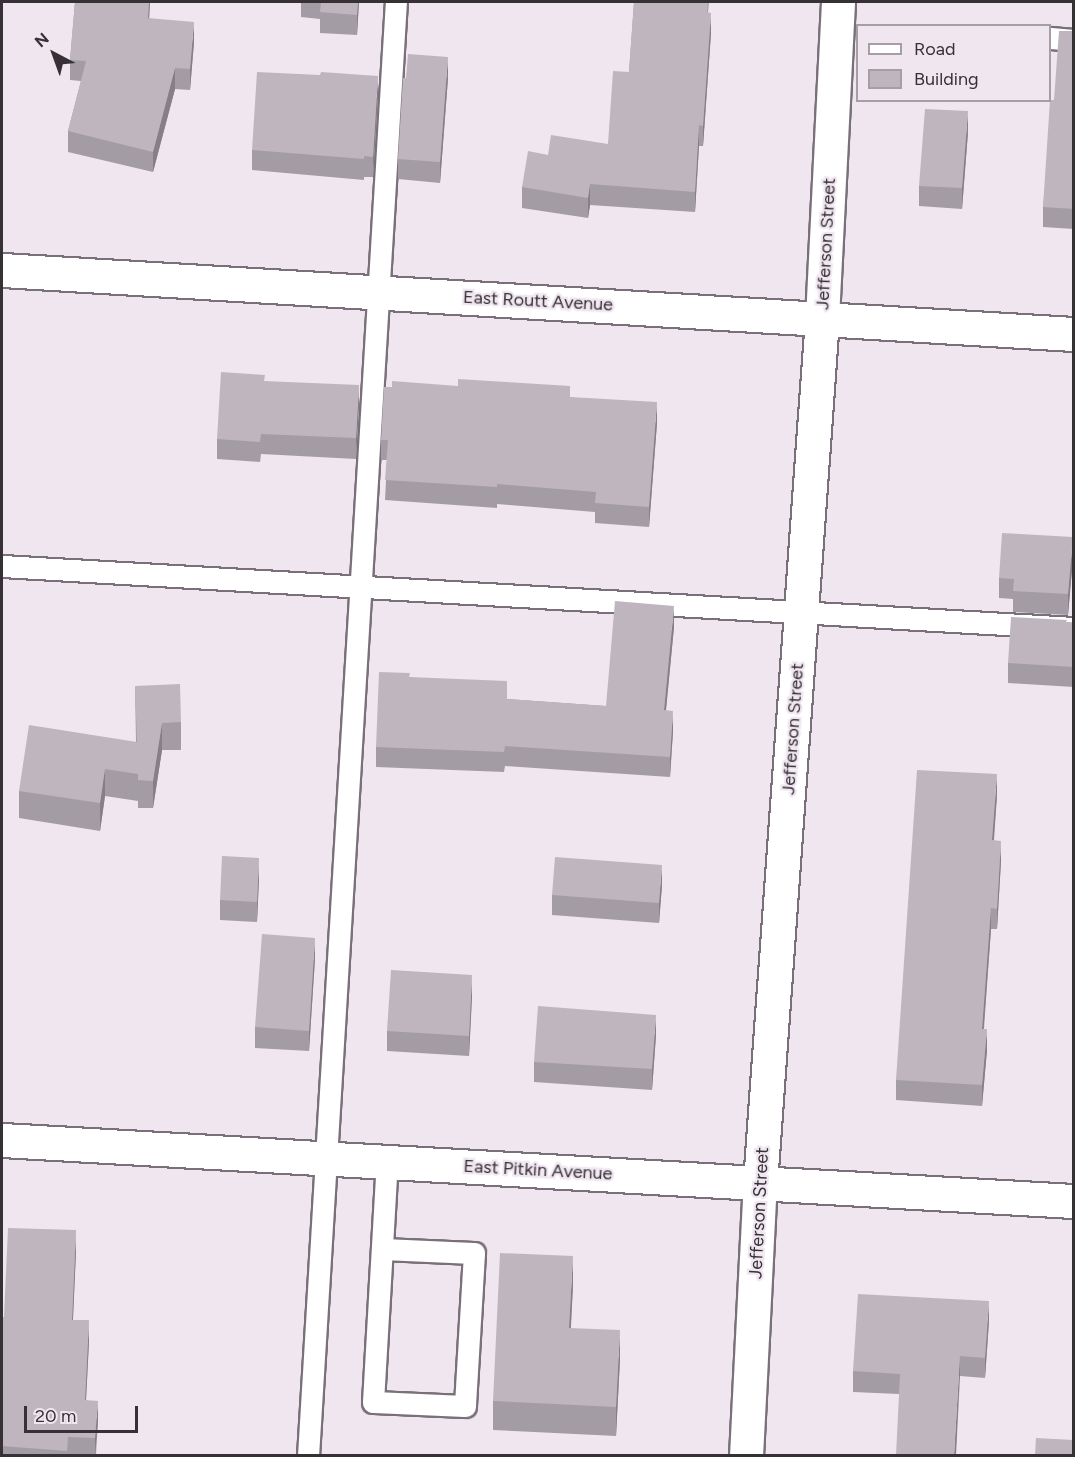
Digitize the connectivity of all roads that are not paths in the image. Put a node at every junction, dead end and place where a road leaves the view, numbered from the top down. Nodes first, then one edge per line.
1 (396, 2) edge
2 (844, 18) edge
3 (1051, 38) edge
4 (1074, 40) edge
5 (2, 270) edge
6 (381, 292) junction
7 (822, 318) junction
8 (1074, 334) edge
9 (2, 566) edge
10 (362, 588) junction
11 (801, 612) junction
12 (1074, 628) edge
13 (2, 1140) edge
14 (327, 1159) junction
15 (387, 1162) junction
16 (760, 1183) junction
17 (1074, 1201) edge
18 (382, 1248) junction
19 (308, 1455) edge
20 (746, 1455) edge

1 - 6 lane
2 - 7 street, Jefferson Street
3 - 4 lane
5 - 6 street, East Routt Avenue
6 - 7 street, East Routt Avenue
6 - 10 lane
7 - 8 street, East Routt Avenue
7 - 11 street, Jefferson Street
9 - 10 lane
10 - 11 lane
10 - 14 lane
11 - 12 lane
11 - 16 street, Jefferson Street
13 - 14 street, East Pitkin Avenue
14 - 15 street, East Pitkin Avenue
14 - 19 lane
15 - 16 street, East Pitkin Avenue
15 - 18 lane
16 - 17 street, East Pitkin Avenue
16 - 20 street, Jefferson Street
18 - 18 lane

